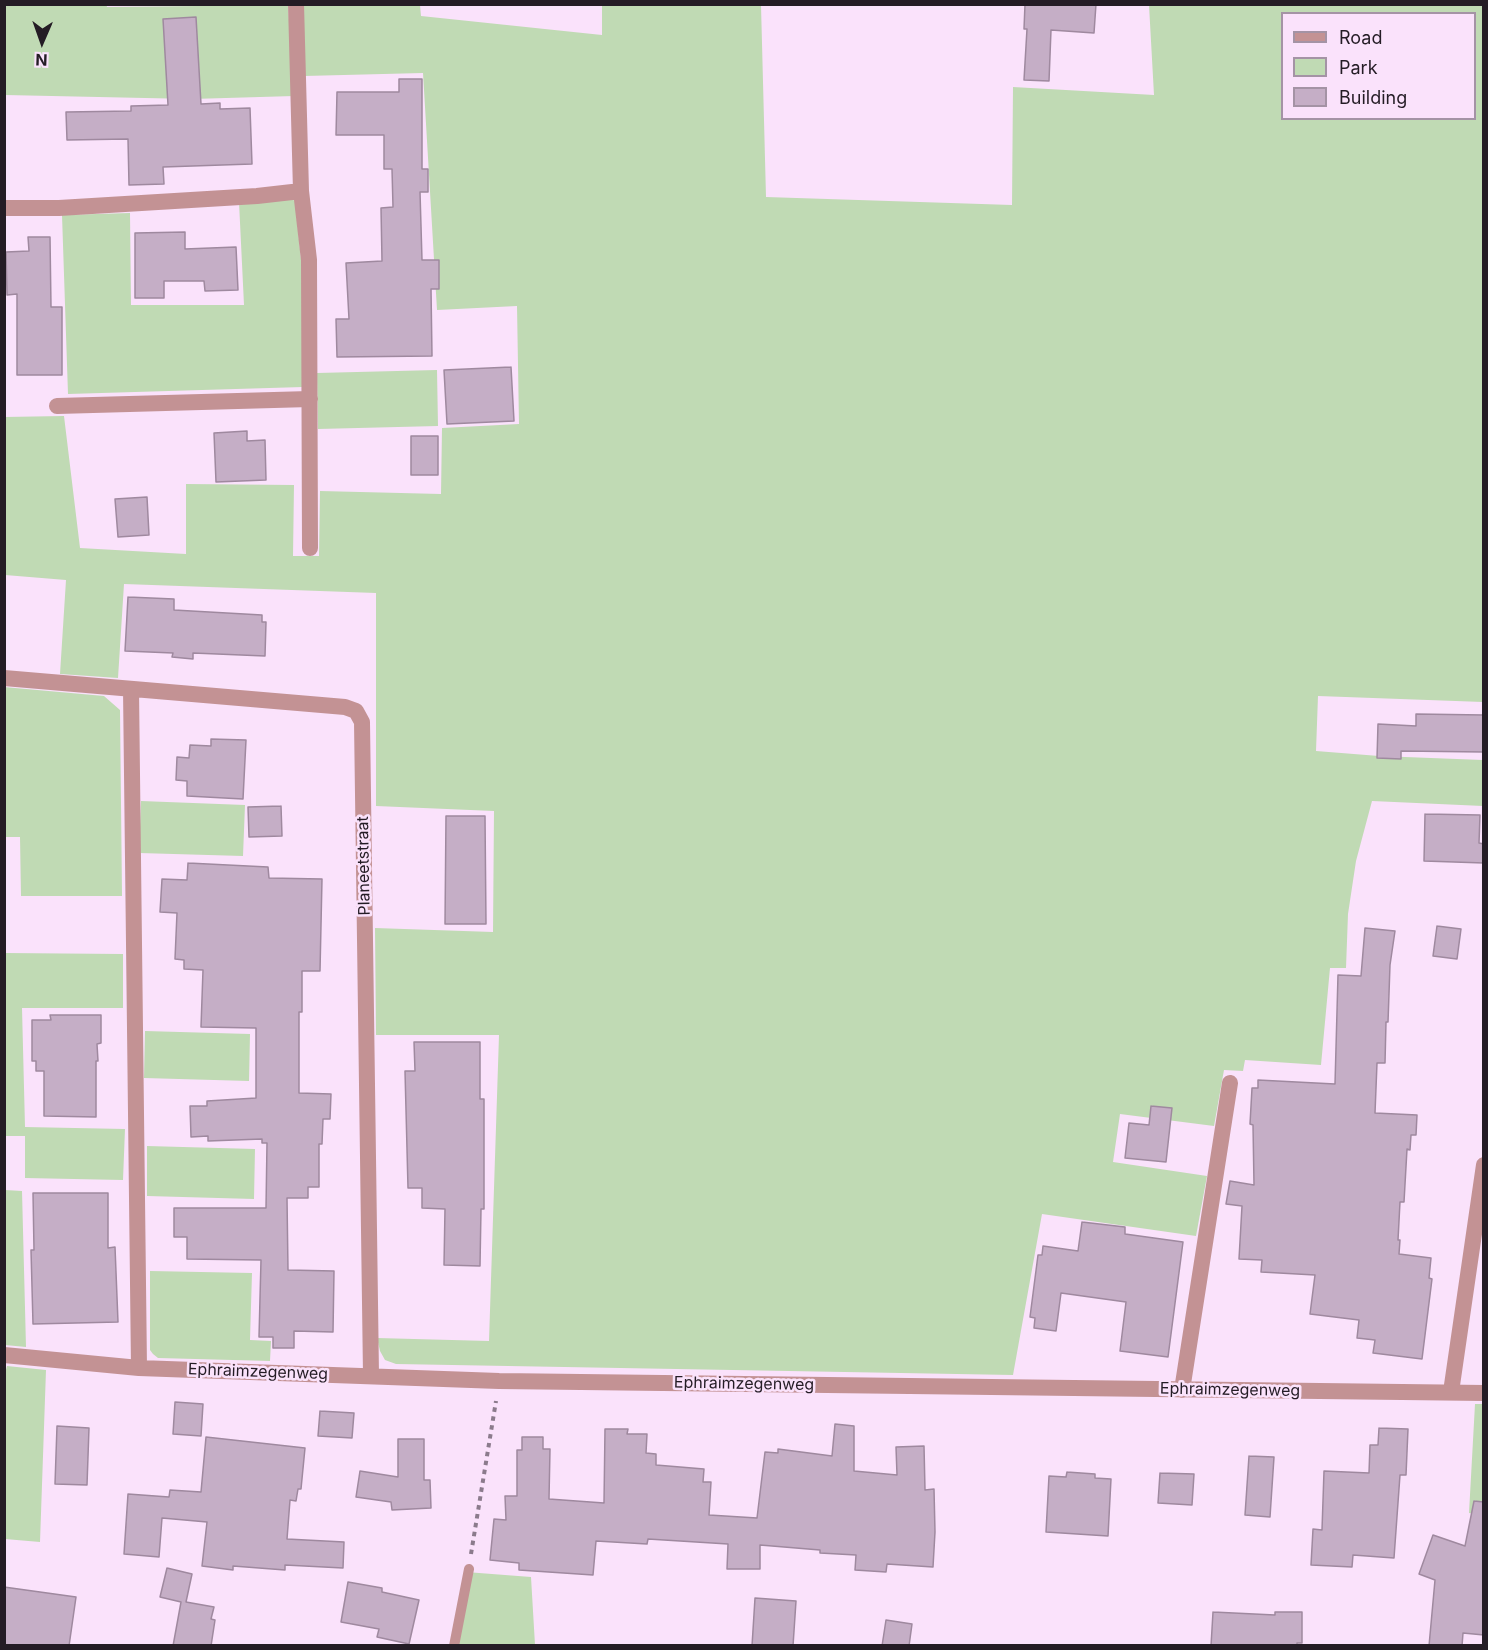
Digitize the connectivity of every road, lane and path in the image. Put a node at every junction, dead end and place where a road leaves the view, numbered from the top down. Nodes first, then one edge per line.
1 (296, 4) edge
2 (301, 191) junction
3 (4, 208) edge
4 (310, 399) junction
5 (57, 406) dead end
6 (310, 548) dead end
7 (4, 678) edge
8 (131, 689) junction
9 (1230, 1083) dead end
10 (1484, 1165) edge
11 (4, 1355) edge
12 (139, 1368) junction
13 (371, 1375) junction
14 (499, 1380) junction
15 (1182, 1390) junction
16 (1451, 1392) junction
17 (1484, 1393) edge
18 (469, 1569) joint
19 (454, 1646) edge

1 - 2 street
2 - 3 street
2 - 4 street
4 - 5 street
4 - 6 street
7 - 8 street, Planeetstraat
8 - 12 street
8 - 13 street, Planeetstraat
9 - 15 street
10 - 16 street
11 - 12 street, Ephraimzegenweg
12 - 13 street, Ephraimzegenweg
13 - 14 street, Ephraimzegenweg
14 - 15 street, Ephraimzegenweg
14 - 18 path
15 - 16 street, Ephraimzegenweg
16 - 17 street, Ephraimzegenweg
18 - 19 lane

